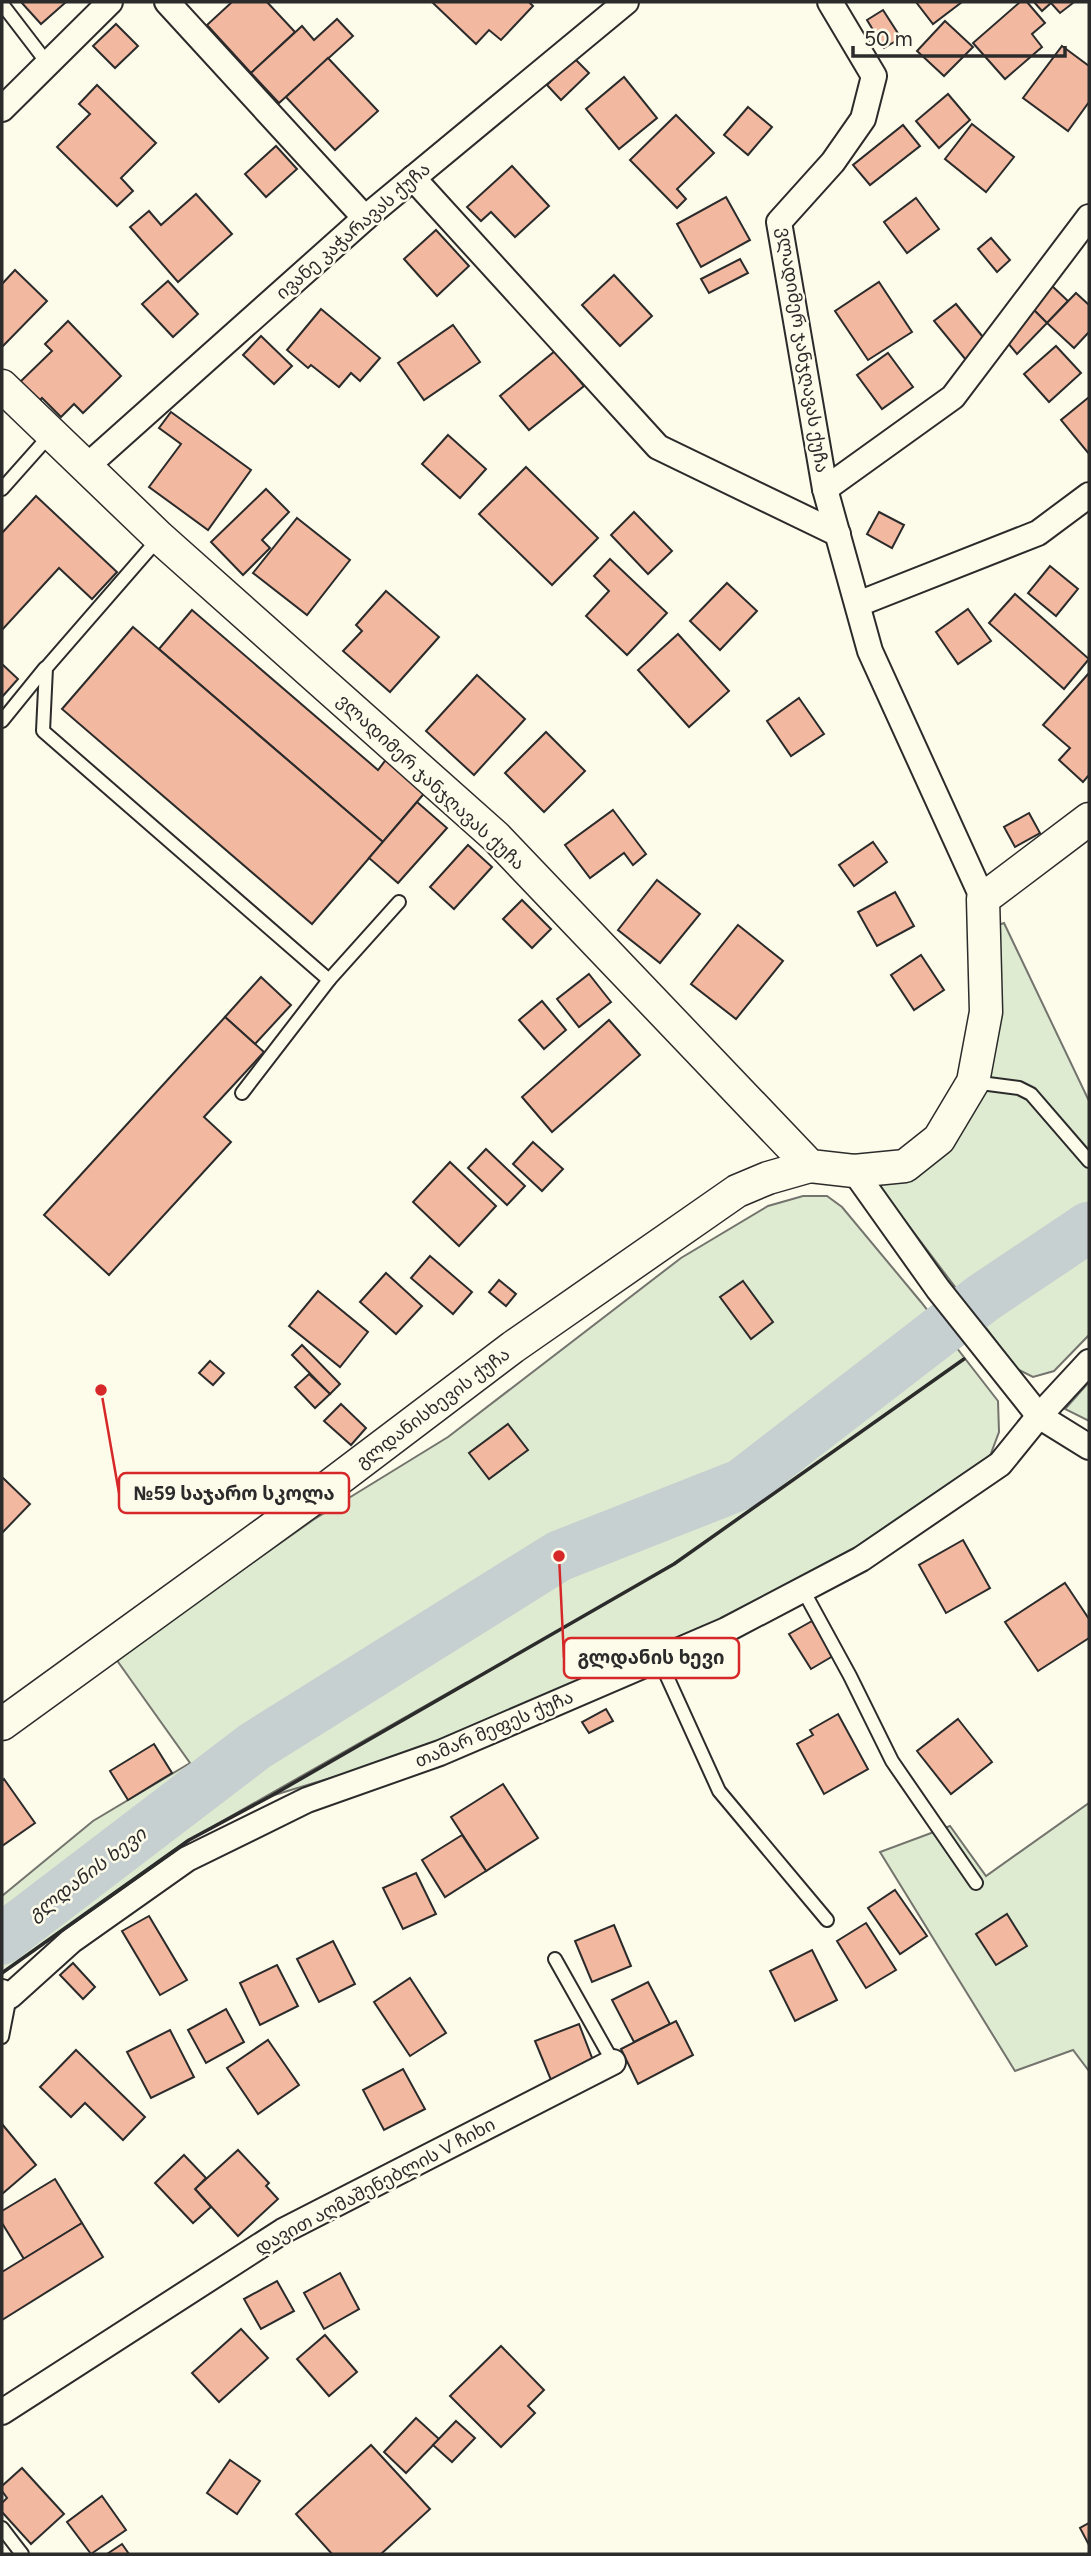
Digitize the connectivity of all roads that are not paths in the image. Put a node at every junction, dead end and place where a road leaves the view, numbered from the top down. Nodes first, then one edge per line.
1 (110, 2) edge
2 (167, 2) edge
3 (626, 2) edge
4 (830, 2) edge
5 (2, 5) edge
6 (48, 64) junction
7 (2, 109) edge
8 (413, 178) junction
9 (1089, 217) edge
10 (365, 218) junction
11 (2, 386) edge
12 (51, 434) junction
13 (86, 467) junction
14 (2, 489) edge
15 (825, 489) junction
16 (1089, 495) edge
17 (838, 534) junction
18 (159, 537) junction
19 (858, 604) junction
20 (46, 668) junction
21 (2, 721) edge
22 (1089, 819) edge
23 (983, 899) junction
24 (399, 902) dead end
25 (329, 981) junction
26 (973, 1082) junction
27 (242, 1093) dead end
28 (1089, 1161) edge
29 (810, 1166) junction
30 (854, 1171) junction
31 (1089, 1362) edge
32 (1039, 1416) junction
33 (1089, 1447) edge
34 (803, 1590) junction
35 (659, 1660) junction
36 (2, 1724) edge
37 (976, 1883) dead end
38 (827, 1920) dead end
39 (555, 1959) dead end
40 (6, 1994) edge
41 (2, 2037) edge
42 (613, 2062) joint
43 (2, 2412) edge
44 (2, 2528) edge
45 (22, 2554) edge

1 - 6 street
2 - 10 street
3 - 8 street, ივანე კაჭარავას ქუჩა
4 - 15 street, ვლადიმერ ჯანჯღავას ქუჩა
5 - 6 lane
6 - 7 street
8 - 10 street, ივანე კაჭარავას ქუჩა
8 - 17 street
9 - 15 street, ვლადიმერ ჯანჯღავას ქუჩა
10 - 13 street, ივანე კაჭარავას ქუჩა
11 - 12 street, ვლადიმერ ჯანჯღავას ქუჩა
12 - 13 street, ვლადიმერ ჯანჯღავას ქუჩა
12 - 14 lane
13 - 18 street, ვლადიმერ ჯანჯღავას ქუჩა
15 - 17 street, ვლადიმერ ჯანჯღავას ქუჩა
16 - 19 street
17 - 19 street, ვლადიმერ ჯანჯღავას ქუჩა
18 - 20 lane
18 - 29 street, ვლადიმერ ჯანჯღავას ქუჩა
19 - 23 street, ვლადიმერ ჯანჯღავას ქუჩა
20 - 21 lane
20 - 25 lane
22 - 23 street
23 - 26 street, ვლადიმერ ჯანჯღავას ქუჩა
24 - 25 lane
25 - 27 lane
26 - 28 lane
26 - 30 street, ვლადიმერ ჯანჯღავას ქუჩა
29 - 30 street, ვლადიმერ ჯანჯღავას ქუჩა
29 - 36 street, გლდანისხევის ქუჩა
30 - 32 street
31 - 32 street, თამარ მეფეს ქუჩა
32 - 33 street
32 - 34 street, თამარ მეფეს ქუჩა
34 - 35 street, თამარ მეფეს ქუჩა
34 - 37 lane
35 - 38 lane
35 - 40 street, თამარ მეფეს ქუჩა
39 - 42 lane
40 - 41 lane
42 - 43 street, დავით აღმაშენებლის V ჩიხი
44 - 45 lane

